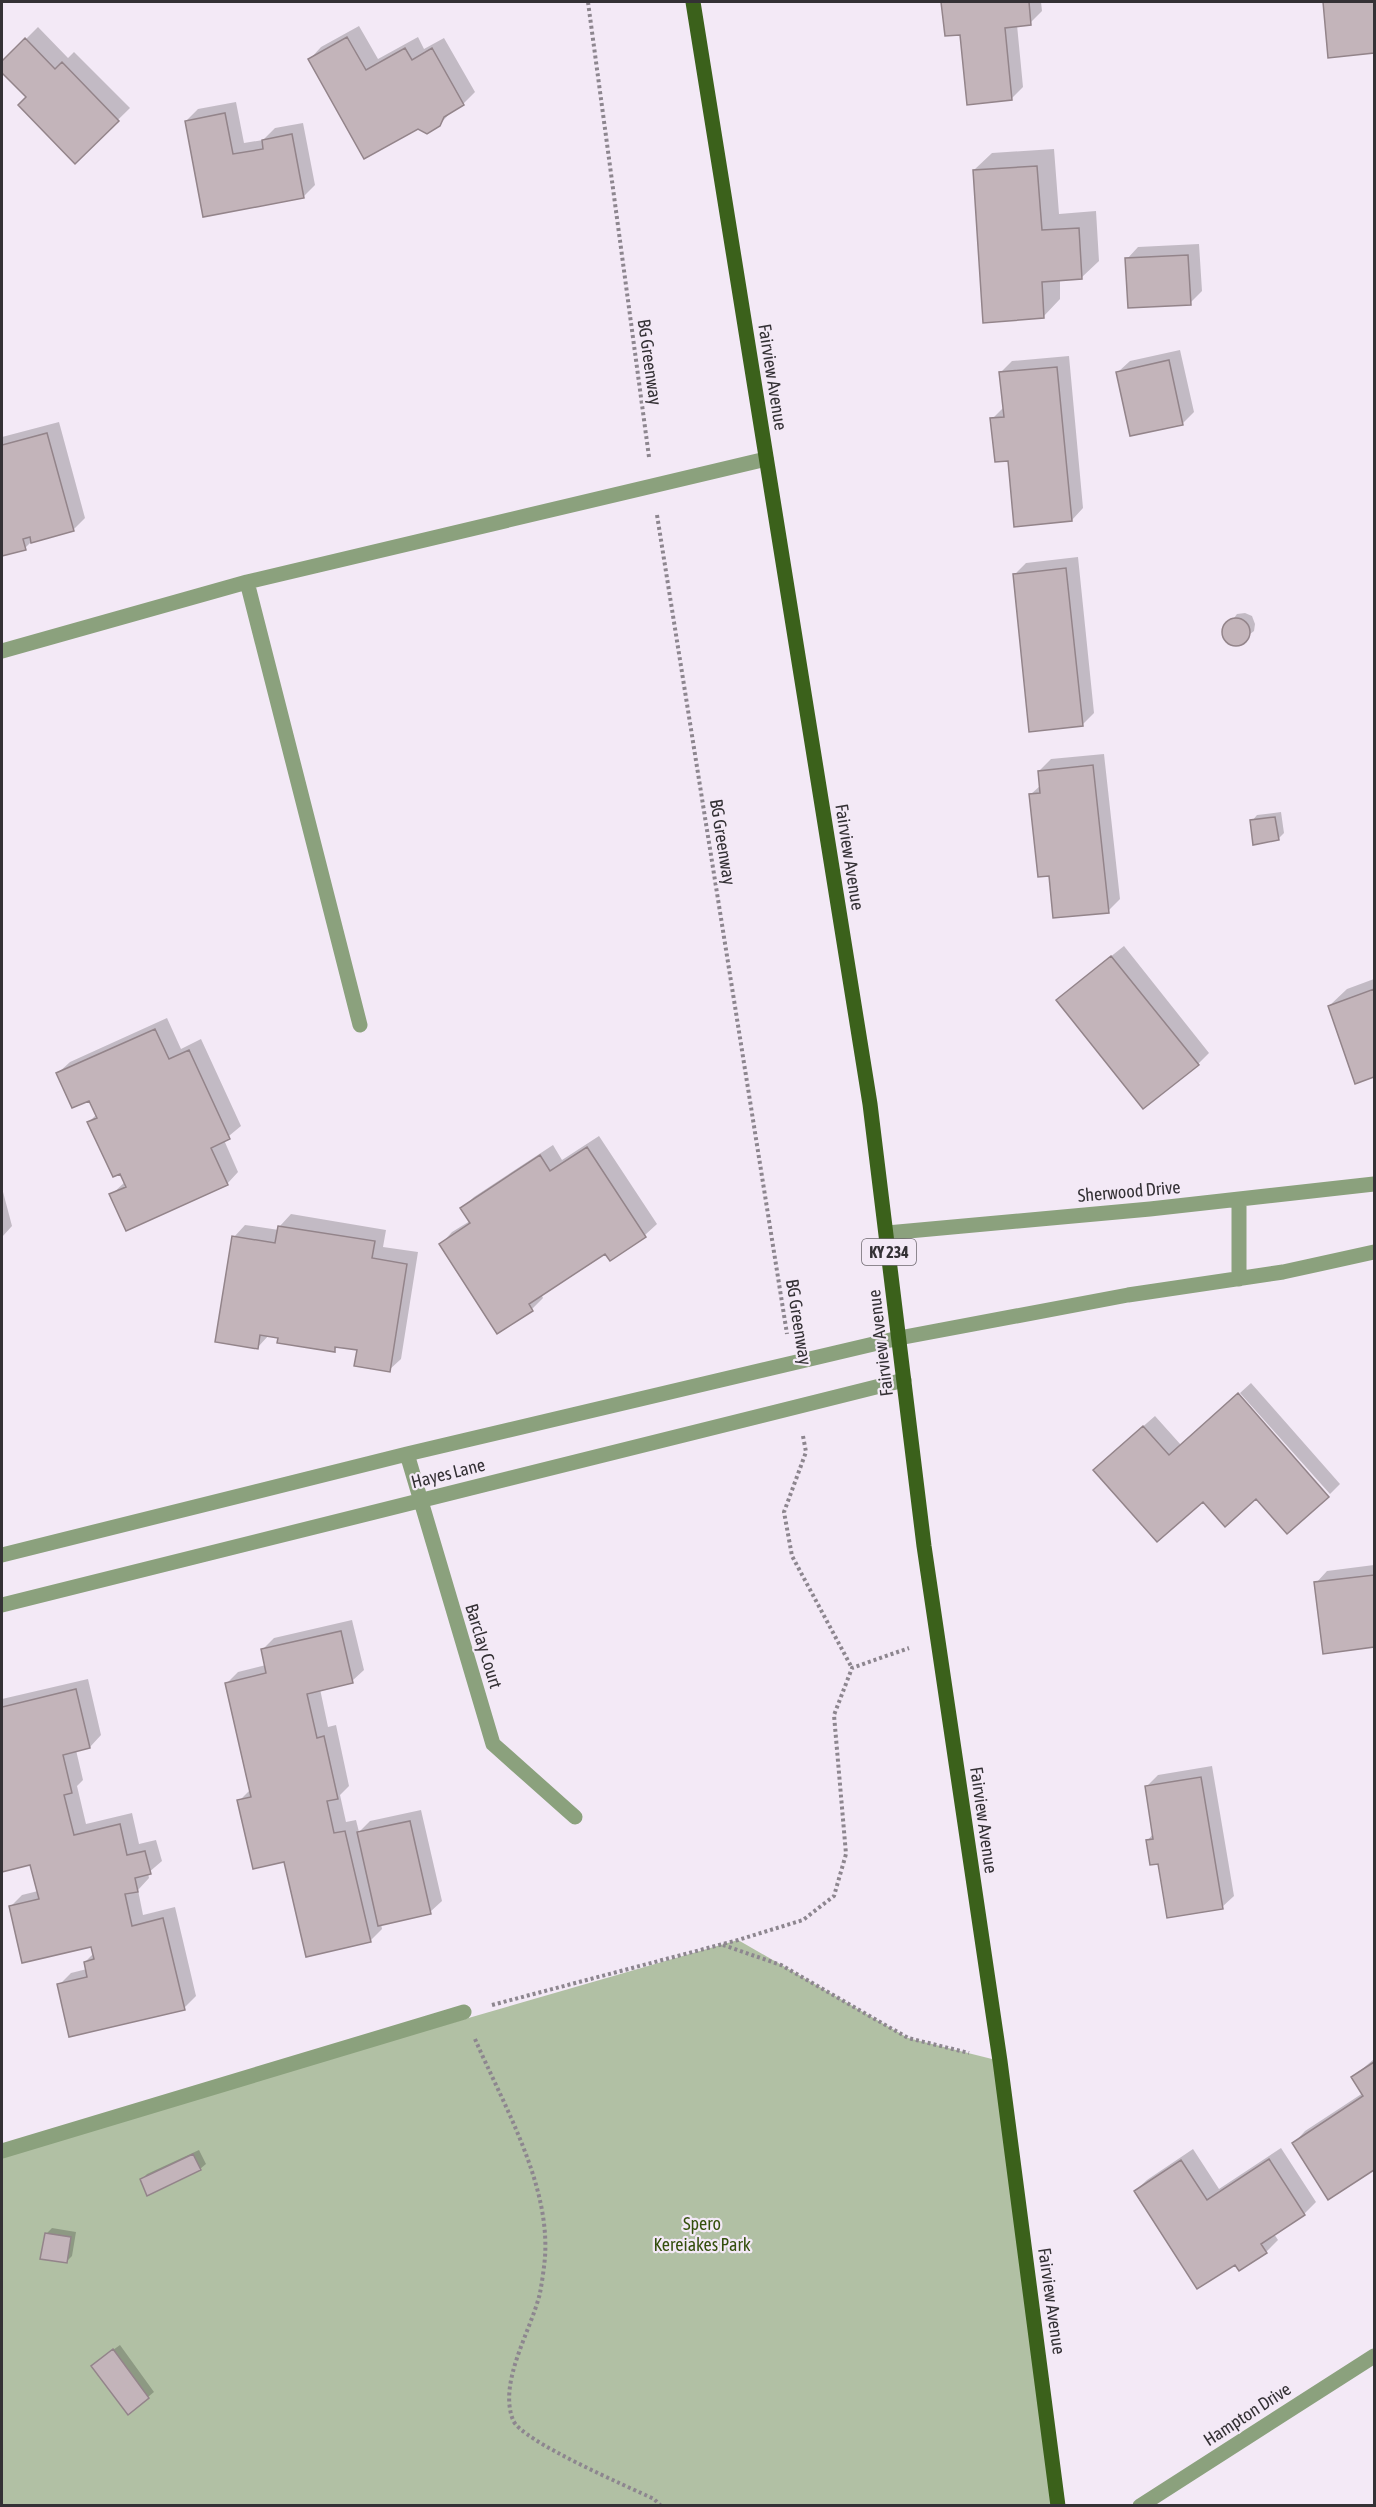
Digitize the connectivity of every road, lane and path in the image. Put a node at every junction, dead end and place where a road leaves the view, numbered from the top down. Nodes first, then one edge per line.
1 (588, 2) edge
2 (693, 2) edge
3 (766, 459) junction
4 (653, 485) junction
5 (247, 582) junction
6 (2, 651) edge
7 (360, 1025) dead end
8 (1374, 1184) edge
9 (1239, 1200) junction
10 (887, 1233) junction
11 (1374, 1252) edge
12 (1239, 1279) junction
13 (899, 1338) junction
14 (792, 1364) junction
15 (904, 1380) junction
16 (798, 1406) junction
17 (407, 1454) junction
18 (419, 1500) junction
19 (2, 1555) edge
20 (2, 1605) edge
21 (938, 1638) junction
22 (852, 1668) junction
23 (575, 1817) dead end
24 (722, 1945) junction
25 (464, 2012) junction
26 (1000, 2061) junction
27 (2, 2151) edge
28 (1374, 2356) edge
29 (661, 2505) edge
30 (1058, 2505) edge
31 (1140, 2505) edge

1 - 4 path, BG Greenway
2 - 3 main road, Fairview Avenue / KY 234
3 - 4 street
3 - 10 main road, Fairview Avenue / KY 234
4 - 5 street
4 - 14 path, BG Greenway
5 - 6 street
5 - 7 street
8 - 9 street, Sherwood Drive
9 - 10 street, Sherwood Drive
9 - 12 street
10 - 13 main road, Fairview Avenue / KY 234
11 - 12 street
12 - 13 street
13 - 14 street, Hayes Lane
13 - 15 main road, Fairview Avenue / KY 234
14 - 17 street, Hayes Lane
15 - 16 street, Hayes Lane
15 - 21 main road, Fairview Avenue / KY 234
16 - 18 street, Hayes Lane
16 - 22 path
17 - 18 street, Barclay Court
17 - 19 street, Hayes Lane
18 - 20 street, Hayes Lane
18 - 23 street, Barclay Court
21 - 22 path
21 - 26 main road, Fairview Avenue / KY 234
22 - 24 path
24 - 25 path
24 - 26 path
25 - 27 street
25 - 29 path
26 - 30 main road, Fairview Avenue / KY 234
28 - 31 street, Hampton Drive

